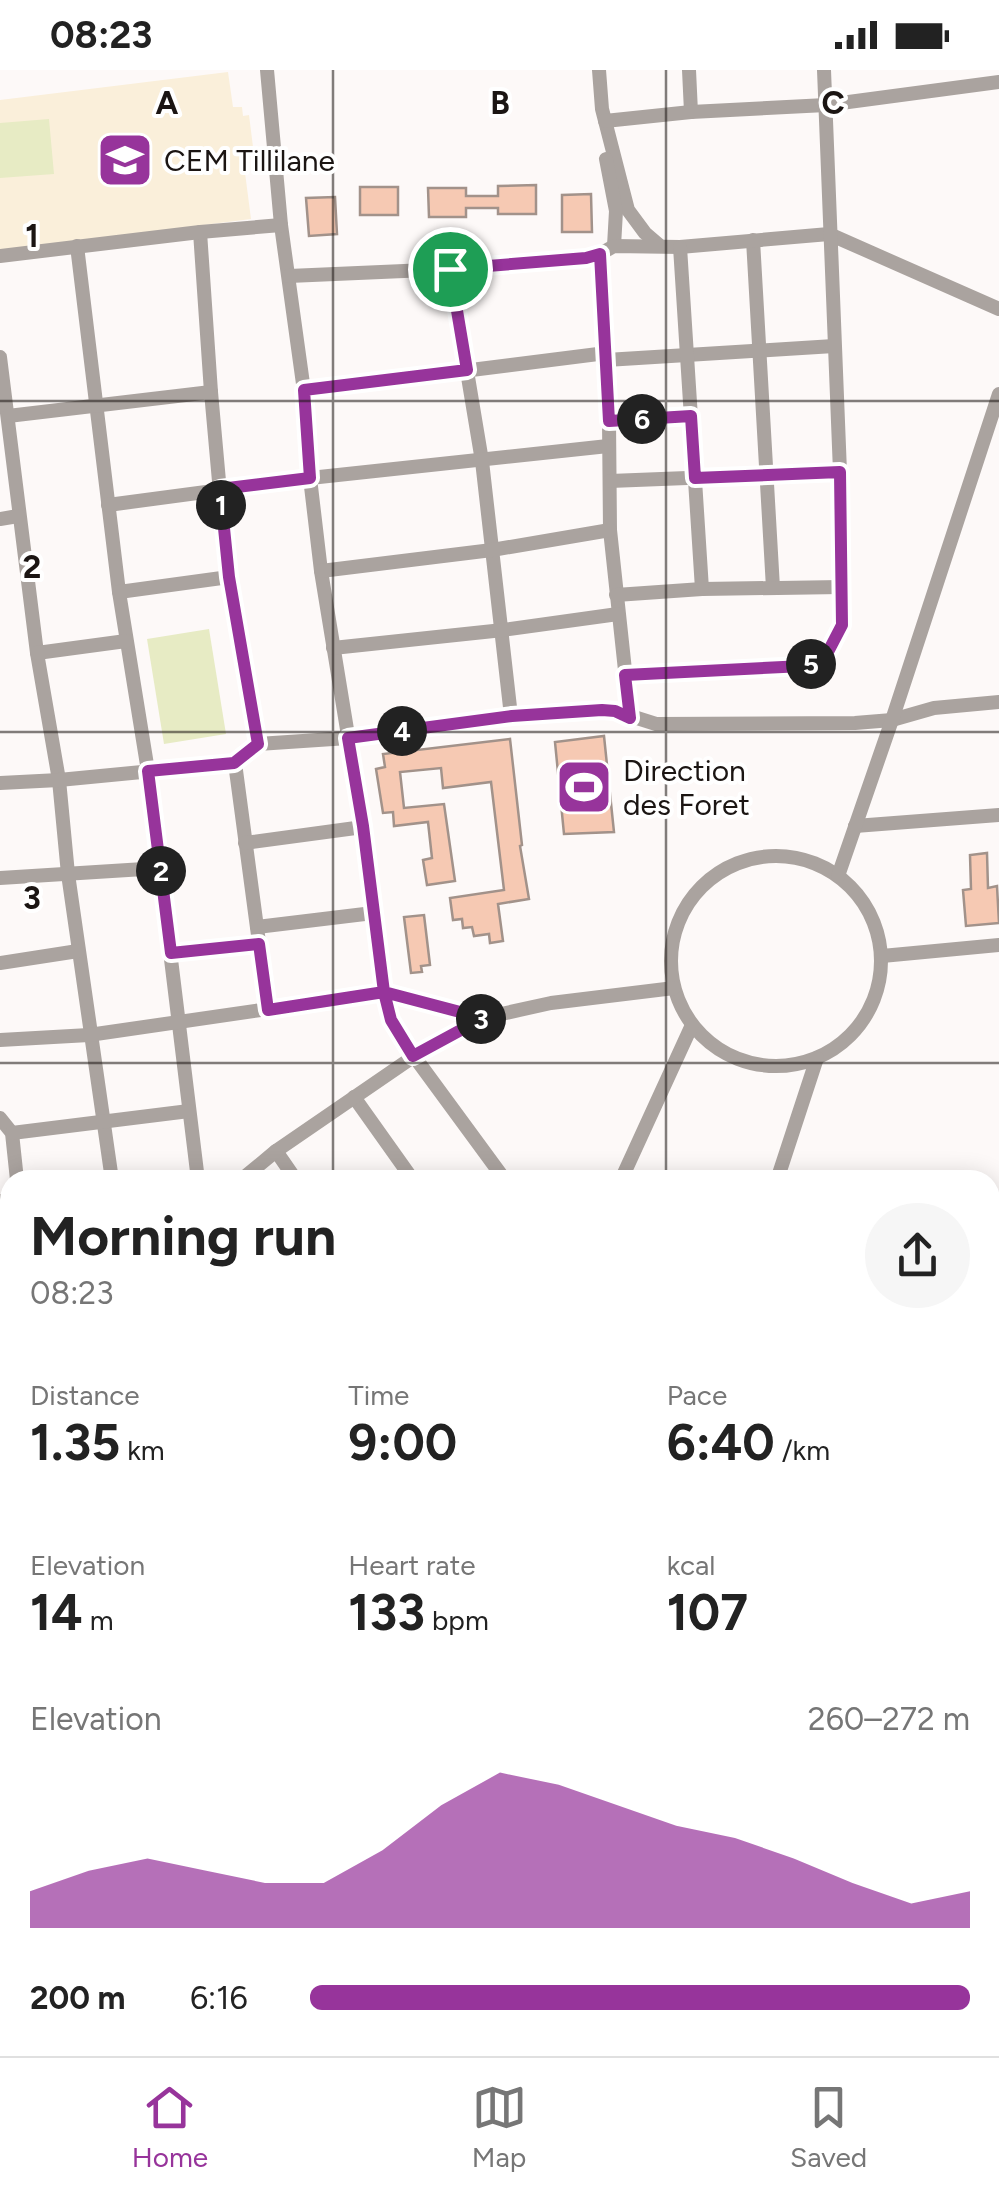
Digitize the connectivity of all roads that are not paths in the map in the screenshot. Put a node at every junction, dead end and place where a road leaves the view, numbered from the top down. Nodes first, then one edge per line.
1 (267, 70) edge
2 (591, 70) edge
3 (599, 70) edge
4 (690, 70) edge
5 (824, 70) edge
6 (999, 82) edge
7 (826, 105) junction
8 (690, 112) junction
9 (605, 121) junction
10 (282, 225) junction
11 (200, 232) junction
12 (829, 234) junction
13 (753, 240) junction
14 (659, 245) junction
15 (77, 246) junction
16 (680, 247) junction
17 (607, 250) junction
18 (0, 256) edge
19 (450, 269) junction
20 (289, 276) junction
21 (999, 309) edge
22 (834, 346) junction
23 (759, 350) junction
24 (687, 354) junction
25 (606, 356) junction
26 (0, 357) edge
27 (467, 370) junction
28 (304, 390) junction
29 (211, 392) junction
30 (999, 394) edge
31 (96, 408) junction
32 (8, 416) junction
33 (691, 416) junction
34 (609, 421) junction
35 (608, 446) junction
36 (482, 461) junction
37 (840, 472) junction
38 (767, 476) junction
39 (310, 478) junction
40 (695, 478) junction
41 (610, 481) junction
42 (220, 489) junction
43 (108, 504) junction
44 (18, 516) junction
45 (0, 520) edge
46 (610, 530) junction
47 (492, 550) junction
48 (321, 571) junction
49 (229, 577) junction
50 (842, 587) junction
51 (702, 588) junction
52 (773, 588) junction
53 (119, 592) junction
54 (616, 596) junction
55 (618, 614) junction
56 (503, 630) junction
57 (126, 641) junction
58 (333, 648) junction
59 (37, 653) junction
60 (625, 675) junction
61 (998, 700) edge
62 (512, 716) junction
63 (630, 718) junction
64 (892, 720) junction
65 (348, 738) junction
66 (258, 744) junction
67 (234, 763) junction
68 (148, 771) junction
69 (59, 780) junction
70 (0, 783) edge
71 (999, 815) edge
72 (363, 826) junction
73 (856, 826) junction
74 (246, 843) junction
75 (160, 868) junction
76 (68, 874) junction
77 (838, 876) junction
78 (0, 878) edge
79 (373, 913) junction
80 (257, 927) junction
81 (259, 944) junction
82 (999, 945) edge
83 (78, 951) junction
84 (171, 953) junction
85 (882, 956) junction
86 (0, 963) edge
87 (674, 988) junction
88 (384, 992) junction
89 (268, 1010) junction
90 (483, 1018) junction
91 (180, 1021) junction
92 (692, 1025) junction
93 (90, 1035) junction
94 (0, 1040) edge
95 (413, 1056) junction
96 (817, 1058) junction
97 (354, 1098) junction
98 (189, 1112) junction
99 (0, 1118) edge
100 (104, 1122) junction
101 (12, 1132) junction
102 (276, 1151) junction
103 (16, 1170) edge
104 (111, 1170) edge
105 (197, 1170) edge
106 (253, 1170) edge
107 (289, 1170) edge
108 (406, 1170) edge
109 (498, 1170) edge
110 (626, 1170) edge
111 (781, 1170) edge

1 - 10 street
2 - 17 street
3 - 9 street
4 - 8 street
5 - 7 street
6 - 7 street
7 - 8 street
7 - 12 street
8 - 9 street
9 - 14 street
10 - 11 street
10 - 20 street
11 - 15 street
11 - 29 street
12 - 13 street
12 - 21 street
12 - 22 street
13 - 16 street
13 - 23 street
14 - 16 street
14 - 17 street
15 - 18 street
15 - 31 street
16 - 24 street
17 - 19 street
17 - 25 street
19 - 20 street
19 - 27 street
20 - 28 street
22 - 23 street
22 - 37 street
23 - 24 street
23 - 38 street
24 - 25 street
24 - 33 street
25 - 27 street
25 - 34 street
26 - 32 street
27 - 28 street
27 - 36 street
28 - 39 street
29 - 31 street
29 - 42 street
30 - 64 street
31 - 32 street
31 - 43 street
32 - 44 street
33 - 34 street
33 - 40 street
34 - 35 street
35 - 36 street
35 - 41 street
36 - 39 street
36 - 47 street
37 - 38 street
37 - 50 street
38 - 40 street
38 - 52 street
39 - 42 street
39 - 48 street
40 - 41 street
40 - 51 street
41 - 46 street
42 - 43 street
42 - 49 street
43 - 53 street
44 - 45 street
44 - 59 street
46 - 47 street
46 - 54 street
47 - 48 street
47 - 56 street
48 - 58 street
49 - 53 street
49 - 66 street
50 - 52 street
50 - 60 street
51 - 52 street
51 - 54 street
53 - 57 street
54 - 55 street
55 - 56 street
55 - 60 street
56 - 58 street
56 - 62 street
57 - 59 street
57 - 68 street
58 - 65 street
59 - 69 street
60 - 63 street
61 - 64 street
62 - 63 street
62 - 65 street
63 - 64 street
64 - 73 street
65 - 66 street
65 - 72 street
66 - 67 street
67 - 68 street
67 - 74 street
68 - 69 street
68 - 75 street
69 - 70 street
69 - 76 street
71 - 73 street
72 - 74 street
72 - 79 street
73 - 77 street
74 - 80 street
75 - 76 street
75 - 84 street
76 - 78 street
76 - 83 street
77 - 85 street
77 - 87 street
79 - 80 street
79 - 88 street
80 - 81 street
81 - 84 street
81 - 89 street
82 - 85 street
83 - 86 street
83 - 93 street
84 - 91 street
85 - 96 street
87 - 90 street
87 - 92 street
88 - 89 street
88 - 90 street
88 - 95 street
89 - 91 street
90 - 95 street
91 - 93 street
91 - 98 street
92 - 96 street
92 - 110 street
93 - 94 street
93 - 100 street
95 - 97 street
95 - 109 street
96 - 111 street
97 - 102 street
97 - 108 street
98 - 100 street
98 - 105 street
99 - 101 street
100 - 101 street
100 - 104 street
101 - 103 street
102 - 106 street
102 - 107 street

